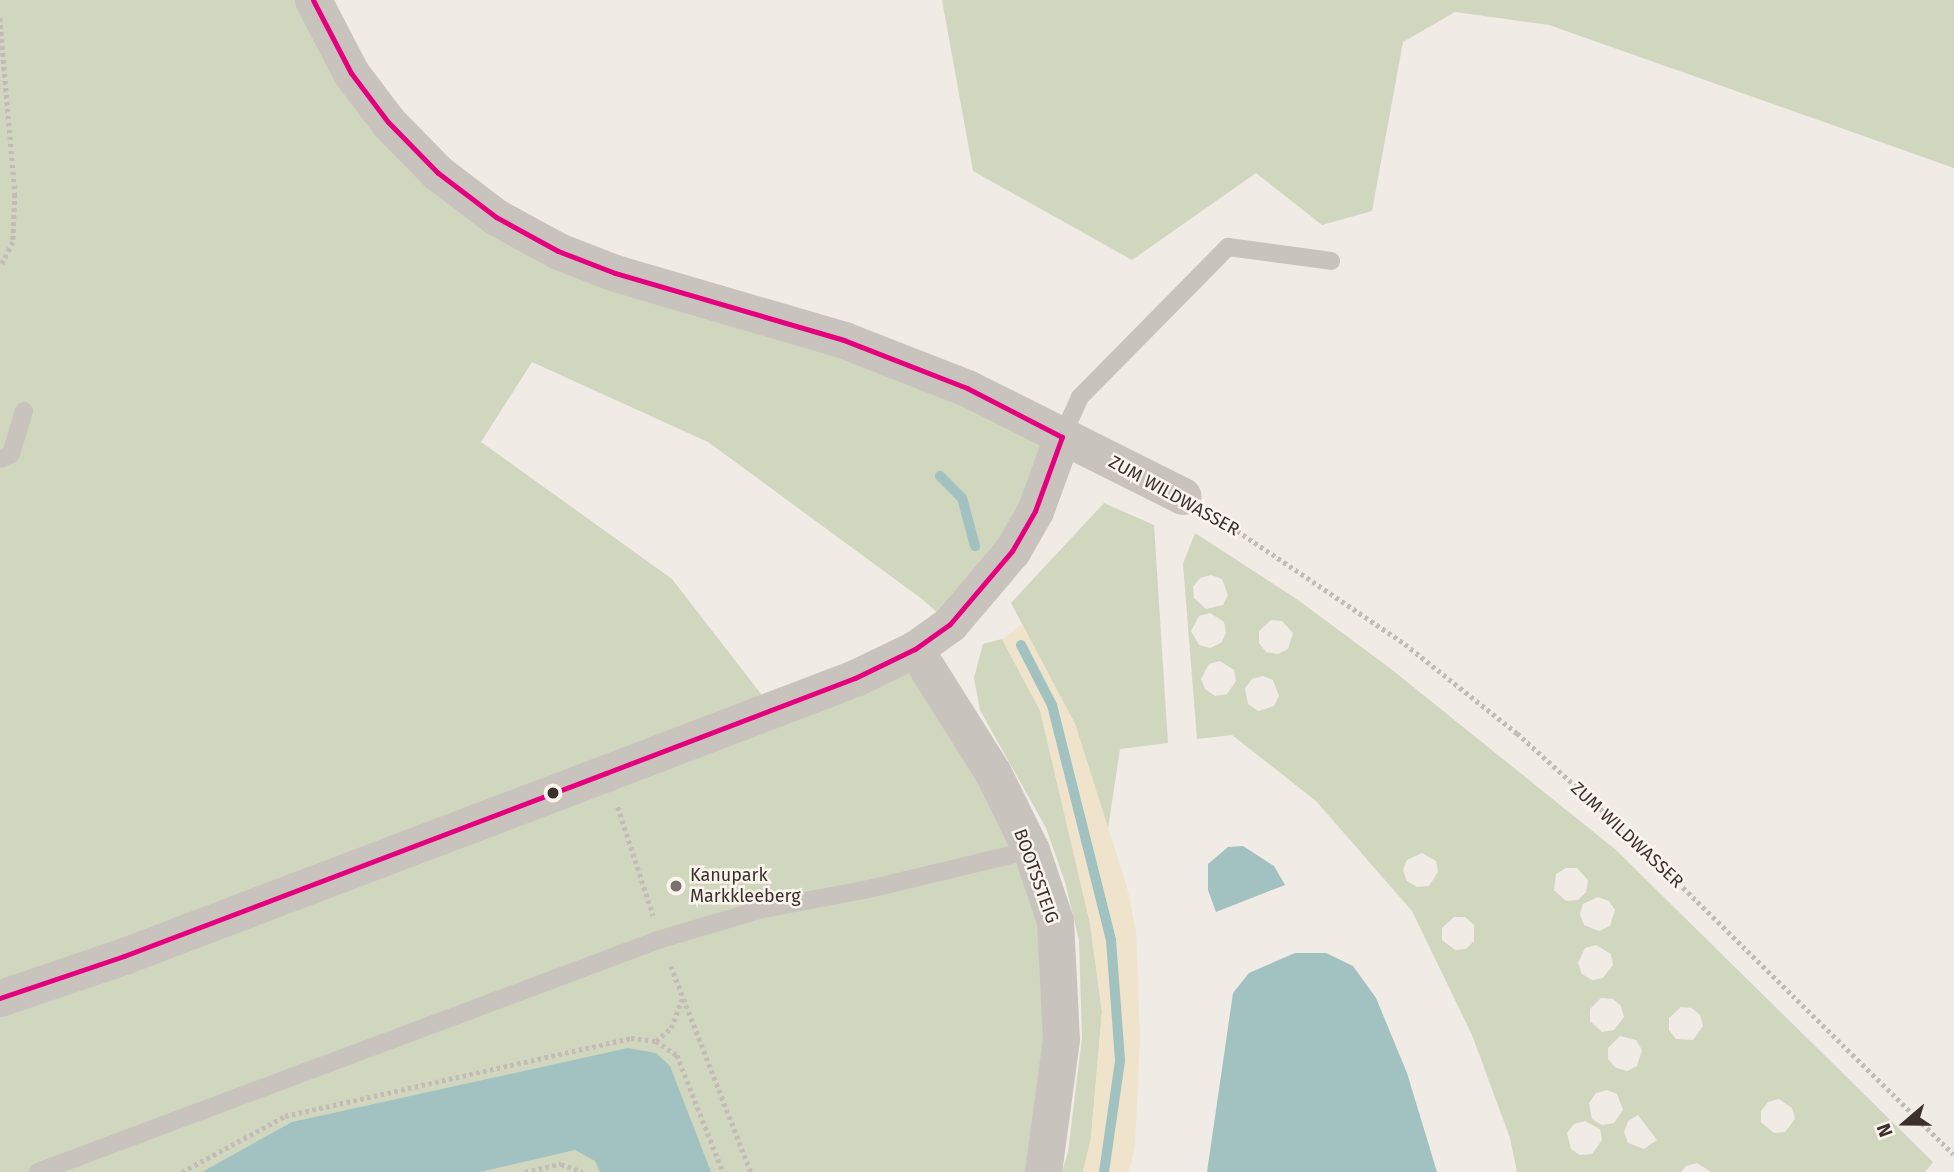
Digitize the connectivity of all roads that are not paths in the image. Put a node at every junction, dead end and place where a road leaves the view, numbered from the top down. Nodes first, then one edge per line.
1 (313, 0) edge
2 (1331, 261) dead end
3 (24, 411) dead end
4 (1062, 436) junction
5 (0, 459) edge
6 (1183, 496) road end
7 (915, 649) junction
8 (1031, 850) junction
9 (0, 998) edge
10 (38, 1172) edge
11 (1043, 1172) edge

1 - 4 street, ZUM WILDWASSER
2 - 4 lane
3 - 5 lane
4 - 6 street, ZUM WILDWASSER
4 - 7 street
7 - 8 street, BOOTSSTEIG
7 - 9 street
8 - 10 lane
8 - 11 street, BOOTSSTEIG

